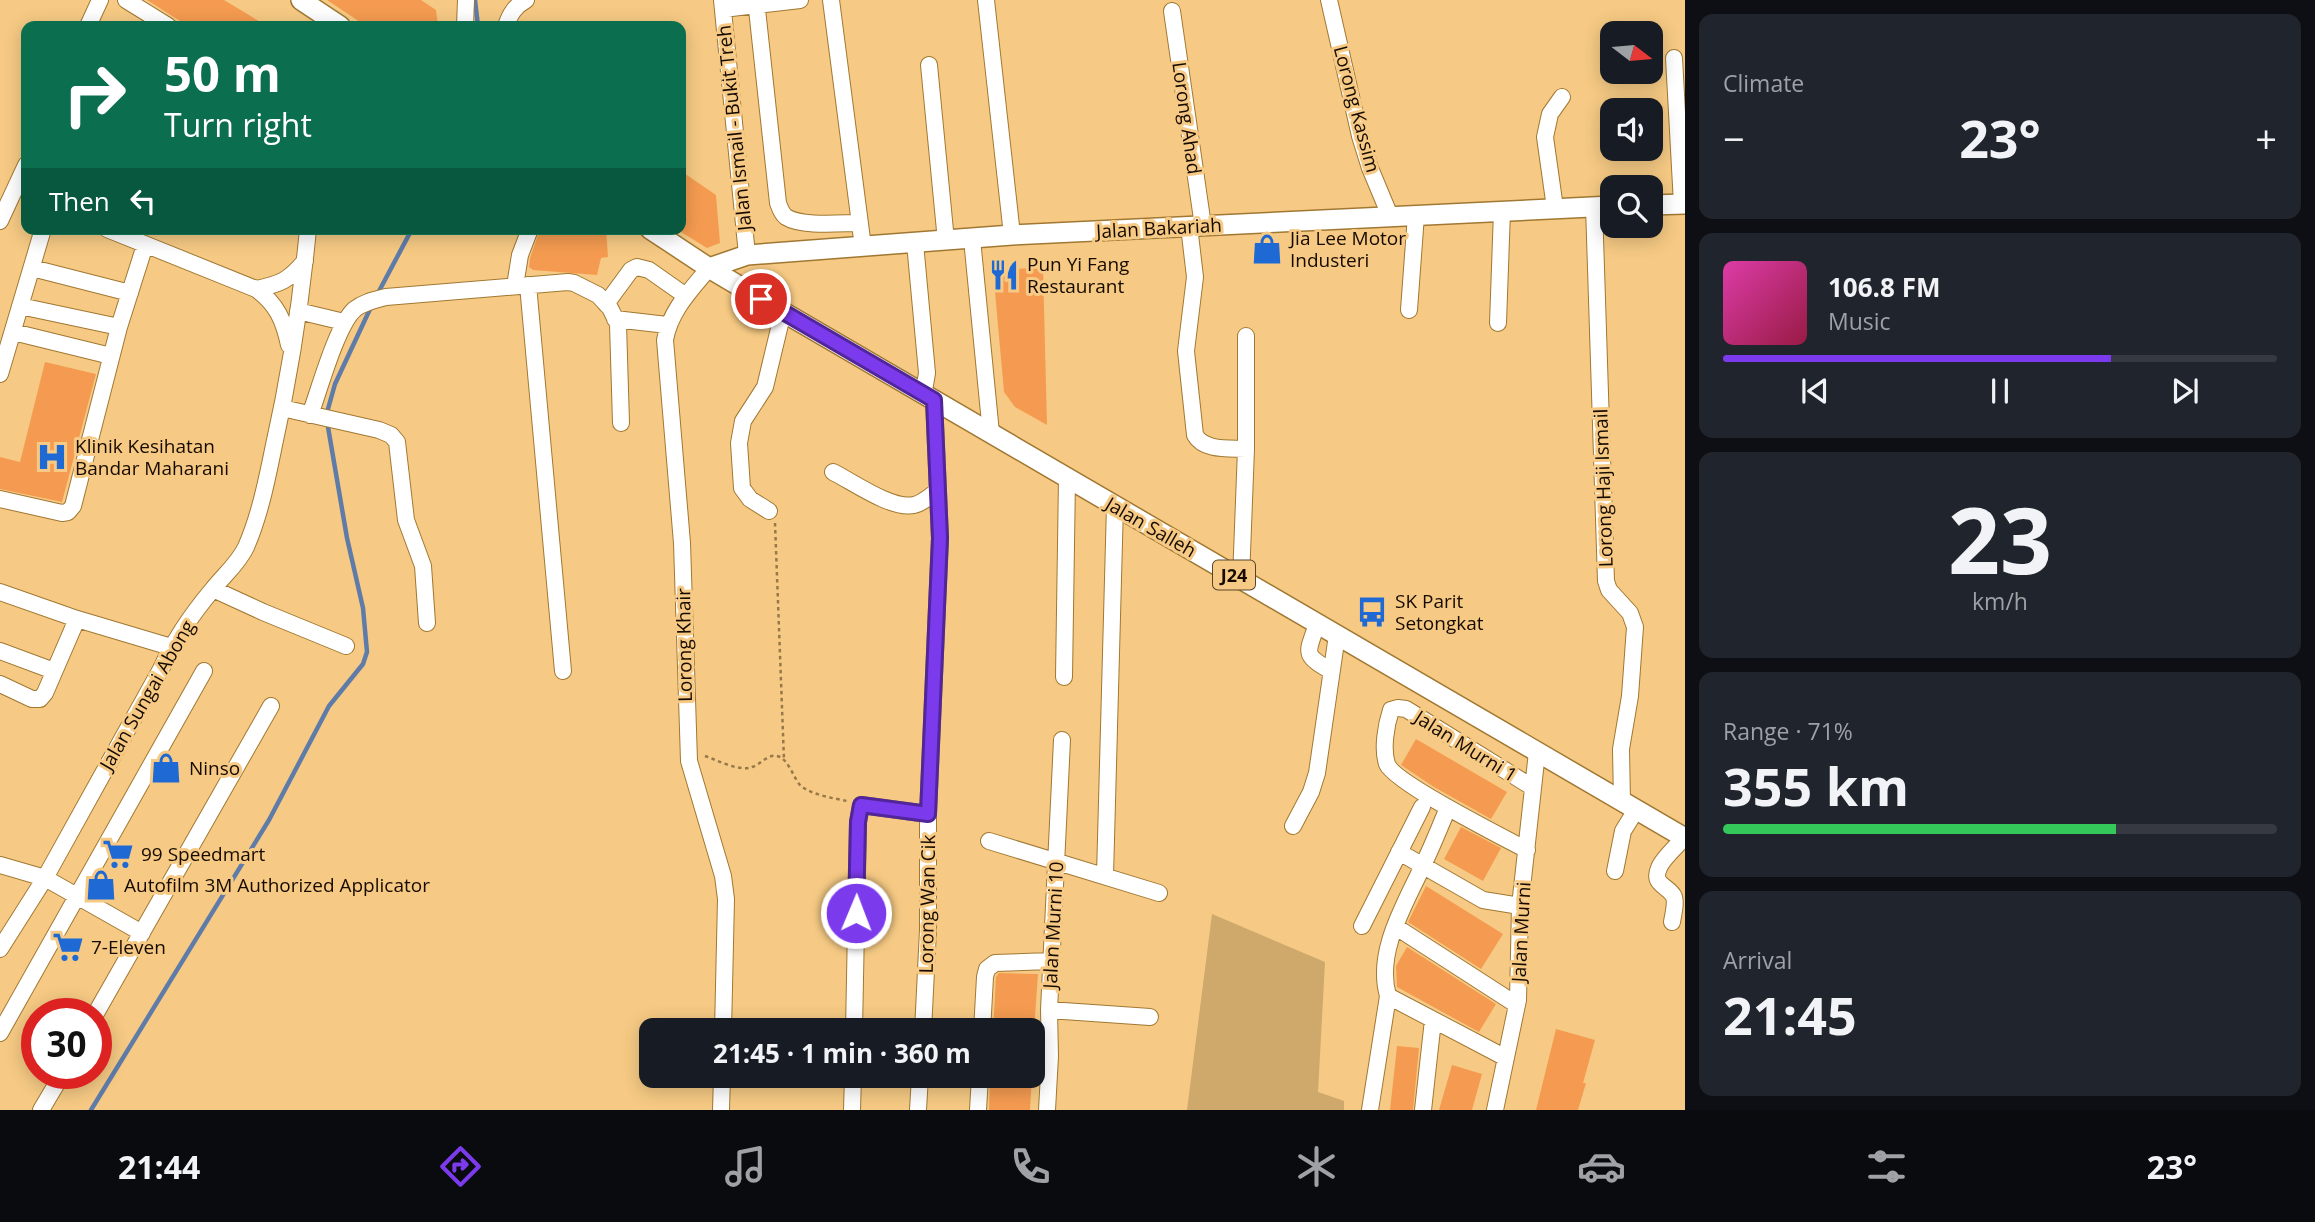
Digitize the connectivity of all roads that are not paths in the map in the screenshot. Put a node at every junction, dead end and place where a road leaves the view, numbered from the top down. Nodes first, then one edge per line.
1 (100, 0) edge
2 (126, 0) edge
3 (466, 0) edge
4 (526, 0) edge
5 (800, 0) edge
6 (831, 0) edge
7 (986, 0) edge
8 (1329, 0) edge
9 (304, 1) edge
10 (757, 2) edge
11 (722, 4) edge
12 (1172, 11) dead end
13 (90, 21) edge
14 (159, 21) edge
15 (333, 21) edge
16 (465, 21) edge
17 (509, 21) edge
18 (1674, 58) dead end
19 (929, 65) dead end
20 (1562, 97) dead end
21 (21, 176) edge
22 (1684, 204) edge
23 (21, 205) edge
24 (1663, 205) edge
25 (1600, 206) edge
26 (1555, 208) junction
27 (1502, 211) junction
28 (1416, 215) junction
29 (1390, 216) junction
30 (0, 222) edge
31 (860, 223) junction
32 (1196, 226) junction
33 (41, 235) edge
34 (121, 235) edge
35 (307, 235) edge
36 (528, 235) edge
37 (659, 235) edge
38 (1012, 235) junction
39 (1603, 238) edge
40 (972, 239) junction
41 (946, 241) junction
42 (915, 243) junction
43 (145, 245) junction
44 (863, 247) junction
45 (747, 256) junction
46 (305, 261) junction
47 (32, 268) junction
48 (709, 268) junction
49 (522, 286) junction
50 (256, 289) junction
51 (130, 293) junction
52 (686, 296) junction
53 (761, 299) junction
54 (606, 304) junction
55 (20, 306) junction
56 (1409, 310) dead end
57 (298, 312) junction
58 (783, 312) junction
59 (615, 318) junction
60 (344, 322) junction
61 (1498, 323) dead end
62 (667, 325) junction
63 (119, 327) junction
64 (13, 332) junction
65 (1246, 336) dead end
66 (111, 356) junction
67 (291, 356) junction
68 (0, 374) edge
69 (927, 396) junction
70 (282, 408) junction
71 (310, 415) junction
72 (621, 423) dead end
73 (990, 433) junction
74 (1246, 449) junction
75 (833, 472) dead end
76 (1067, 478) junction
77 (937, 491) junction
78 (0, 499) edge
79 (1115, 505) junction
80 (769, 511) road end
81 (1241, 579) junction
82 (213, 589) junction
83 (0, 594) edge
84 (77, 619) junction
85 (426, 623) dead end
86 (1317, 624) junction
87 (1337, 635) junction
88 (346, 646) dead end
89 (171, 647) junction
90 (0, 651) edge
91 (54, 671) junction
92 (204, 671) dead end
93 (563, 671) dead end
94 (1331, 671) junction
95 (1064, 677) dead end
96 (0, 684) edge
97 (271, 706) dead end
98 (1062, 740) dead end
99 (1537, 752) junction
100 (1532, 787) junction
101 (1629, 806) junction
102 (1422, 807) dead end
103 (1448, 808) junction
104 (928, 814) junction
105 (1293, 826) dead end
106 (1684, 838) edge
107 (989, 841) dead end
108 (1527, 850) junction
109 (1399, 852) junction
110 (1056, 861) junction
111 (0, 865) edge
112 (1423, 865) junction
113 (1615, 871) dead end
114 (1105, 876) junction
115 (45, 878) junction
116 (1159, 893) dead end
117 (77, 897) junction
118 (1520, 906) junction
119 (1672, 922) dead end
120 (1362, 926) dead end
121 (1395, 927) junction
122 (142, 933) junction
123 (0, 948) edge
124 (1051, 961) junction
125 (1388, 996) junction
126 (105, 998) edge
127 (1517, 1005) junction
128 (1048, 1010) junction
129 (1150, 1017) dead end
130 (723, 1018) edge
131 (854, 1018) edge
132 (924, 1018) edge
133 (983, 1018) edge
134 (1433, 1020) junction
135 (0, 1033) edge
136 (1506, 1058) junction
137 (722, 1088) edge
138 (853, 1088) edge
139 (919, 1088) edge
140 (979, 1088) edge
141 (53, 1089) edge
142 (41, 1110) edge
143 (721, 1110) edge
144 (852, 1110) edge
145 (918, 1110) edge
146 (978, 1110) edge
147 (1047, 1110) edge
148 (1370, 1110) edge
149 (1423, 1110) edge
150 (1495, 1110) edge

1 - 13 street
2 - 14 street
3 - 16 street
4 - 17 street
5 - 10 street
6 - 31 street
7 - 38 street
8 - 29 street, Lorong Kassim
9 - 15 main road
10 - 11 street
10 - 31 street
11 - 45 street, Jalan Ismail - Bukit Treh
12 - 32 street, Lorong Ahad
18 - 22 street
19 - 41 street
20 - 26 street
21 - 30 street
22 - 24 main road
23 - 30 street
25 - 26 main road, Jalan Bakariah
26 - 27 main road, Jalan Bakariah
27 - 28 main road, Jalan Bakariah
27 - 61 street
28 - 29 main road, Jalan Bakariah
28 - 56 street
29 - 32 main road, Jalan Bakariah
31 - 44 street
32 - 38 main road, Jalan Bakariah
32 - 74 street, Lorong Ahad
33 - 47 street
34 - 43 street
35 - 46 street, Jalan Sungai Abong
36 - 49 street
37 - 48 main road, J24
38 - 40 main road, Jalan Bakariah
39 - 101 street, Lorong Haji Ismail
40 - 41 main road, Jalan Bakariah
40 - 73 street
41 - 42 main road, Jalan Bakariah
42 - 44 main road, Jalan Bakariah
42 - 69 street, Lorong Wan Cik
43 - 50 street
43 - 51 street
44 - 45 main road, Jalan Bakariah
45 - 48 main road, Jalan Bakariah
45 - 53 main road
46 - 50 street
46 - 57 street, Jalan Sungai Abong
47 - 51 street
47 - 55 street
48 - 52 street
48 - 53 main road, J24
49 - 54 street
49 - 60 street
49 - 93 street
50 - 67 street
51 - 63 street
52 - 54 street
52 - 62 street
53 - 58 main road, Jalan Salleh / J24
54 - 59 street
55 - 63 street
55 - 64 street
57 - 60 street
57 - 67 street, Jalan Sungai Abong
58 - 69 main road, Jalan Salleh / J24
58 - 80 street
59 - 62 street
59 - 72 street
60 - 71 street
62 - 130 street, Lorong Khair
63 - 66 street
64 - 66 street
64 - 68 street
65 - 74 street
66 - 78 street
67 - 70 street, Jalan Sungai Abong
69 - 73 main road, Jalan Salleh / J24
69 - 77 street, Lorong Wan Cik
70 - 71 street
70 - 82 street, Jalan Sungai Abong
71 - 85 street
73 - 76 main road, Jalan Salleh / J24
74 - 81 street
75 - 77 street
76 - 79 main road, Jalan Salleh / J24
76 - 95 street
77 - 104 street, Lorong Wan Cik
79 - 81 main road, Jalan Salleh / J24
79 - 114 street
81 - 86 main road, Jalan Salleh / J24
82 - 88 street
82 - 89 street, Jalan Sungai Abong
83 - 84 street
84 - 89 street
84 - 91 street
86 - 87 main road, Jalan Salleh / J24
86 - 94 street
87 - 94 street
87 - 99 main road, Jalan Salleh / J24
89 - 115 street, Jalan Sungai Abong
90 - 91 street
91 - 96 street
92 - 117 street
94 - 105 street
97 - 122 street
98 - 110 street, Jalan Murni 10
99 - 100 street, Jalan Murni
99 - 101 main road, Jalan Salleh / J24
100 - 103 street, Jalan Murni 1
100 - 108 street, Jalan Murni
101 - 106 main road, Jalan Salleh / J24
101 - 113 street
102 - 109 street
103 - 108 street
103 - 112 street
104 - 131 street
104 - 132 street, Lorong Wan Cik
106 - 119 street
107 - 110 street
108 - 118 street, Jalan Murni
109 - 112 street
109 - 120 street
110 - 114 street
110 - 124 street, Jalan Murni 10
111 - 115 street
112 - 118 street
112 - 121 street
114 - 116 street
115 - 117 street
115 - 123 street, Jalan Sungai Abong
117 - 122 street
117 - 135 street
118 - 127 street, Jalan Murni
121 - 125 street
121 - 127 street
122 - 126 street
124 - 128 street, Jalan Murni 10
124 - 133 street
125 - 134 street
125 - 148 street
127 - 136 street, Jalan Murni
128 - 129 street
128 - 147 street, Jalan Murni 10
134 - 136 street
134 - 149 street
136 - 150 street, Jalan Murni
137 - 143 street
138 - 144 street
139 - 145 street
140 - 146 street
141 - 142 street

